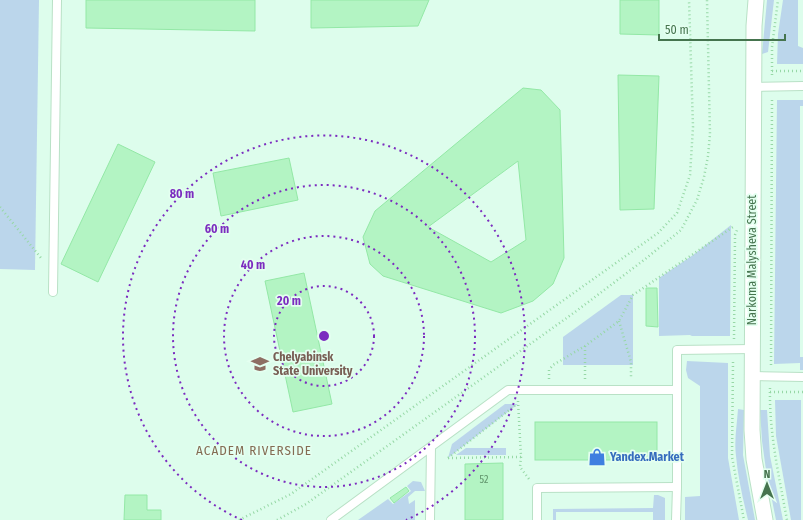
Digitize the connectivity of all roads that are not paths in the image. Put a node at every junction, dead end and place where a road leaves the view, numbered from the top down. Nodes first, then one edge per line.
1 (57, 0) edge
2 (756, 0) edge
3 (803, 86) edge
4 (753, 87) junction
5 (53, 292) dead end
6 (752, 349) junction
7 (752, 376) junction
8 (803, 377) edge
9 (677, 390) junction
10 (431, 447) junction
11 (677, 487) junction
12 (331, 520) edge
13 (430, 520) edge
14 (537, 520) edge
15 (676, 520) edge
16 (765, 520) edge

1 - 5 lane
2 - 4 street, Narkoma Malysheva Street
3 - 4 lane
4 - 6 street, Narkoma Malysheva Street
6 - 7 street, Narkoma Malysheva Street
6 - 9 lane
7 - 8 lane
7 - 16 street, Narkoma Malysheva Street
9 - 10 lane
9 - 11 lane
10 - 12 lane
10 - 13 lane
11 - 14 lane
11 - 15 lane

